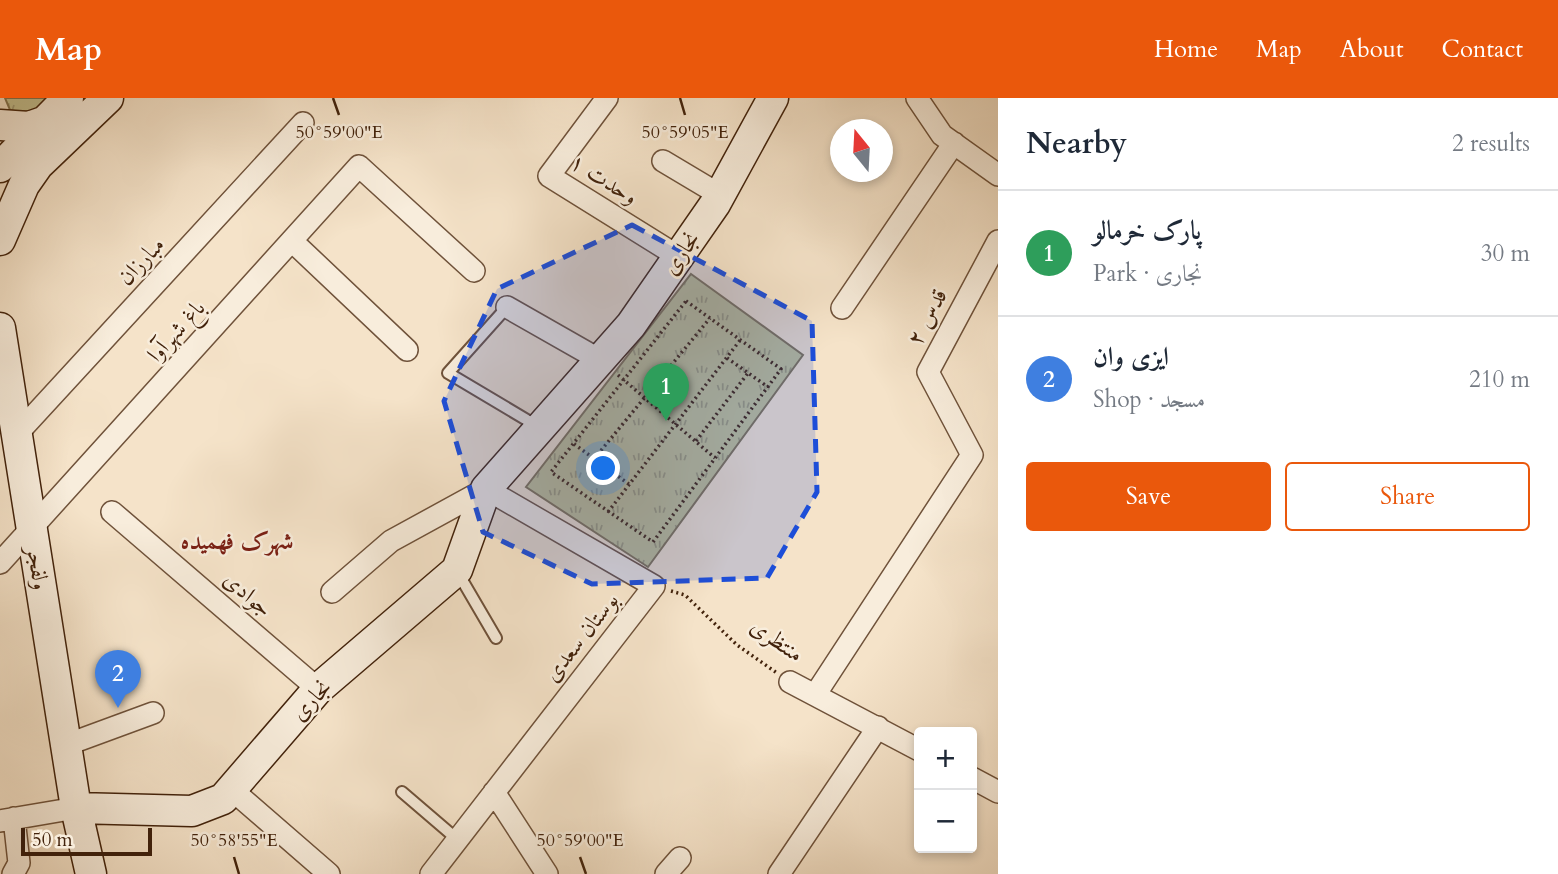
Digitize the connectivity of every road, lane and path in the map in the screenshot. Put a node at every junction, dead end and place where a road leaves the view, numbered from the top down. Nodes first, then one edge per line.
1 (68, 98) edge
2 (108, 98) edge
3 (607, 98) edge
4 (773, 98) edge
5 (917, 98) edge
6 (46, 121) junction
7 (303, 123) dead end
8 (0, 125) edge
9 (954, 143) junction
10 (663, 161) dead end
11 (0, 167) edge
12 (998, 175) edge
13 (720, 195) junction
14 (0, 240) edge
15 (292, 241) junction
16 (998, 241) edge
17 (679, 257) junction
18 (474, 271) dead end
19 (507, 307) joint
20 (842, 308) dead end
21 (710, 318) junction
22 (0, 328) edge
23 (741, 339) junction
24 (407, 350) dead end
25 (727, 358) junction
26 (600, 360) junction
27 (748, 373) junction
28 (625, 381) junction
29 (768, 387) junction
30 (645, 397) junction
31 (677, 425) junction
32 (541, 429) junction
33 (17, 434) junction
34 (696, 441) junction
35 (574, 444) junction
36 (715, 458) junction
37 (594, 459) junction
38 (630, 485) junction
39 (486, 489) junction
40 (112, 512) dead end
41 (608, 512) junction
42 (32, 530) junction
43 (0, 563) edge
44 (457, 570) junction
45 (654, 586) junction
46 (332, 592) dead end
47 (496, 638) dead end
48 (790, 682) joint
49 (318, 689) junction
50 (815, 695) junction
51 (153, 713) dead end
52 (878, 727) junction
53 (66, 744) junction
54 (914, 747) edge
55 (977, 781) edge
56 (232, 789) junction
57 (402, 792) dead end
58 (494, 792) junction
59 (998, 792) edge
60 (76, 808) junction
61 (7, 820) edge
62 (458, 840) junction
63 (13, 874) edge
64 (91, 874) edge
65 (329, 874) edge
66 (431, 874) edge
67 (547, 874) edge
68 (779, 874) edge

1 - 6 street
2 - 14 street
3 - 17 street, وحدت ۱
4 - 13 street, نجاری
5 - 9 street
6 - 8 street
6 - 11 street
7 - 33 street, مبارزان
9 - 12 street
9 - 20 street
10 - 13 street
13 - 17 street, نجاری
15 - 18 street, باغ شهرآوا
15 - 24 street
15 - 42 street, باغ شهرآوا
16 - 50 street, قدس ۲
17 - 26 street, نجاری
19 - 26 street
19 - 32 lane
21 - 23 path
21 - 28 path
21 - 30 path
22 - 33 street, ولفجر
23 - 25 path
23 - 29 path
25 - 27 path
25 - 31 path
26 - 32 street, نجاری
27 - 29 path
27 - 34 path
28 - 30 path
28 - 35 path
29 - 36 path
30 - 31 path
30 - 37 path
31 - 34 path
31 - 38 path
32 - 39 street, نجاری
33 - 42 street, ولفجر
34 - 36 path
35 - 37 path
35 - 41 path
36 - 41 path
37 - 38 path
38 - 41 path
39 - 44 street, نجاری
39 - 45 street, بوستان سعدی
39 - 46 street, نجاری
40 - 49 street, جوادی
42 - 43 street, باغ شهرآوا
42 - 53 street, ولفجر
44 - 47 lane
44 - 49 street, نجاری
45 - 48 path, منتظری
45 - 58 street, بوستان سعدی
48 - 50 street, منتظری
49 - 56 street, نجاری
50 - 52 street, منتظری
51 - 53 street
52 - 54 street, منتظری
52 - 68 street
53 - 60 street, ولفجر
55 - 59 street
56 - 60 street, نجاری
56 - 65 street
57 - 62 lane
58 - 62 street, بوستان سعدی
58 - 67 street
60 - 61 street
60 - 64 street, ولفجر
61 - 63 street
62 - 66 street, بوستان سعدی

